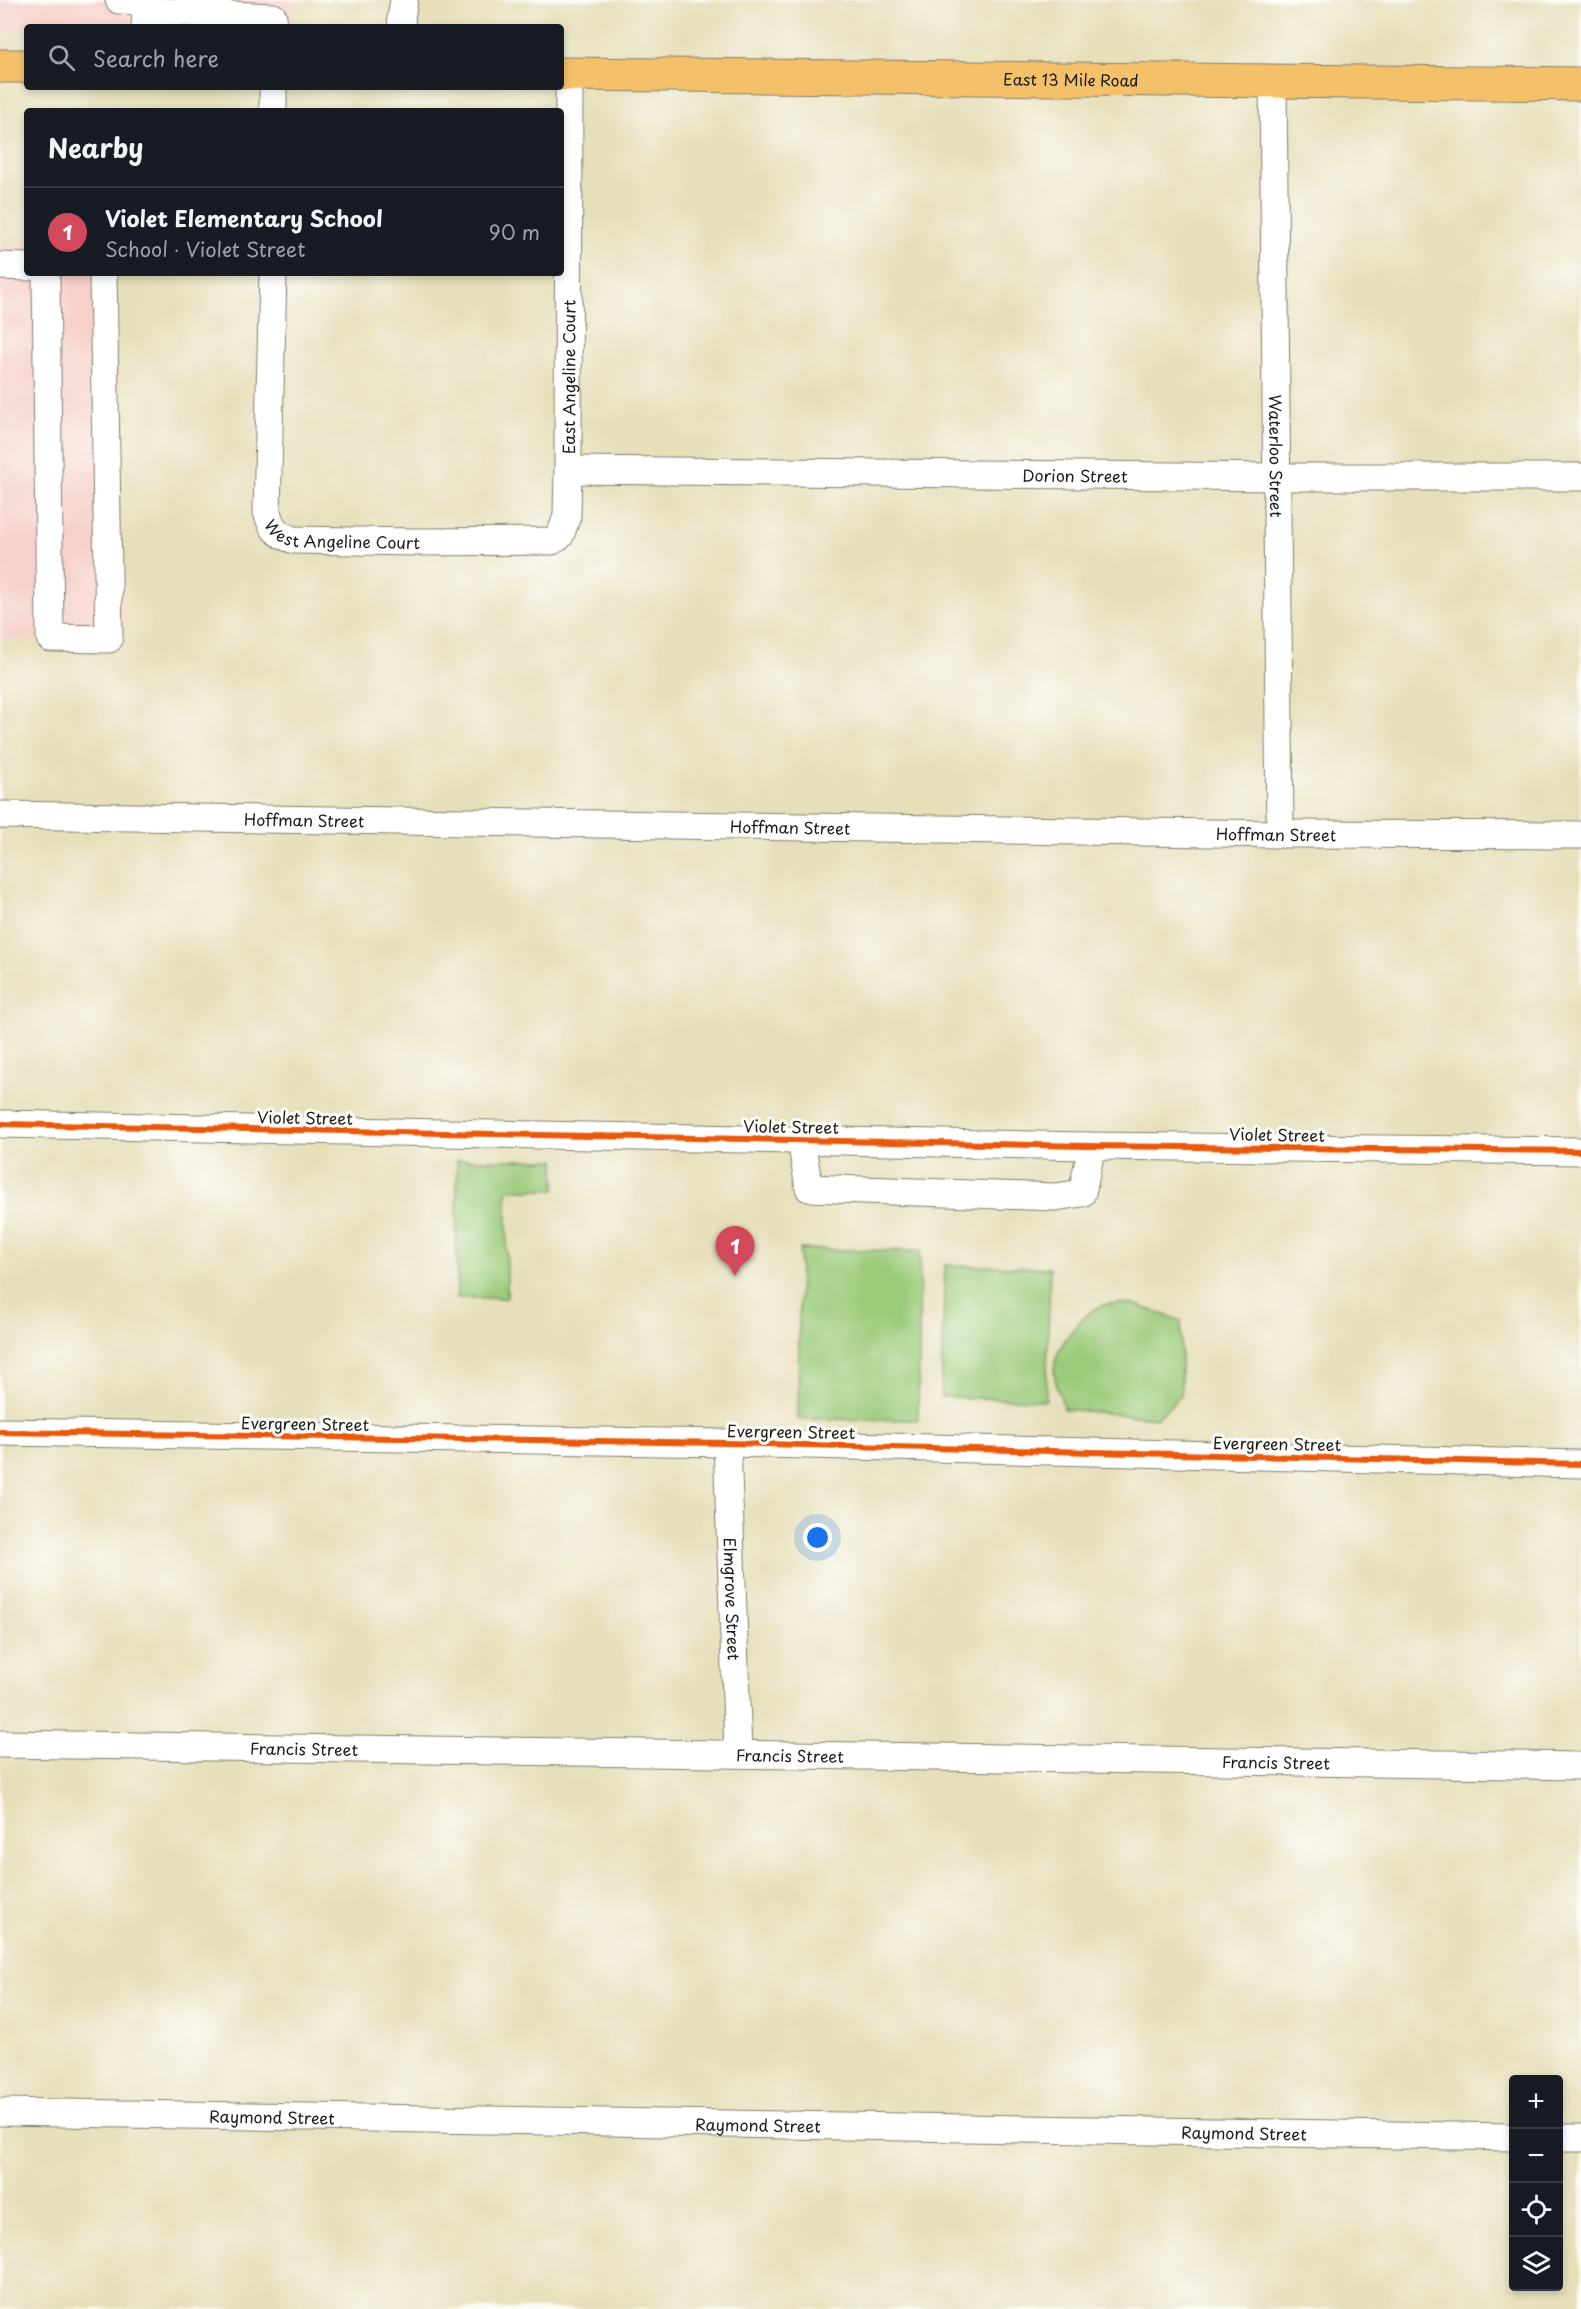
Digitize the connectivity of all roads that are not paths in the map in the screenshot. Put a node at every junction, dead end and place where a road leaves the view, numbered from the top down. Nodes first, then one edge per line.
1 (119, 0) edge
2 (404, 0) edge
3 (274, 15) edge
4 (145, 19) edge
5 (402, 24) edge
6 (0, 66) edge
7 (24, 66) edge
8 (565, 74) edge
9 (1273, 80) junction
10 (1581, 84) edge
11 (273, 90) edge
12 (273, 108) edge
13 (0, 266) edge
14 (24, 267) edge
15 (46, 276) edge
16 (103, 276) edge
17 (273, 276) edge
18 (568, 470) junction
19 (1276, 477) junction
20 (1581, 477) edge
21 (560, 536) joint
22 (0, 815) edge
23 (1280, 834) junction
24 (1581, 835) edge
25 (0, 1124) edge
26 (801, 1140) junction
27 (1089, 1146) junction
28 (1581, 1151) edge
29 (0, 1432) edge
30 (727, 1443) junction
31 (1581, 1464) edge
32 (0, 1744) edge
33 (738, 1753) junction
34 (1581, 1766) edge
35 (0, 2112) edge
36 (1509, 2137) edge
37 (1563, 2138) edge
38 (1581, 2138) edge

1 - 4 street
2 - 5 street
3 - 4 street
6 - 7 main road
8 - 9 main road, East 13 Mile Road
8 - 18 street, East Angeline Court
9 - 10 main road, East 13 Mile Road
9 - 19 street, Waterloo Street
11 - 12 street
13 - 14 street
15 - 16 street
17 - 21 street, West Angeline Court
18 - 19 street, Dorion Street
18 - 21 street, East Angeline Court
19 - 20 street, Dorion Street
19 - 23 street, Waterloo Street
22 - 23 street, Hoffman Street
23 - 24 street, Hoffman Street
25 - 26 street, Violet Street
26 - 27 street, Violet Street
26 - 27 street
27 - 28 street, Violet Street
29 - 30 street, Evergreen Street
30 - 31 street, Evergreen Street
30 - 33 street, Elmgrove Street
32 - 33 street, Francis Street
33 - 34 street, Francis Street
35 - 36 street, Raymond Street
37 - 38 street

